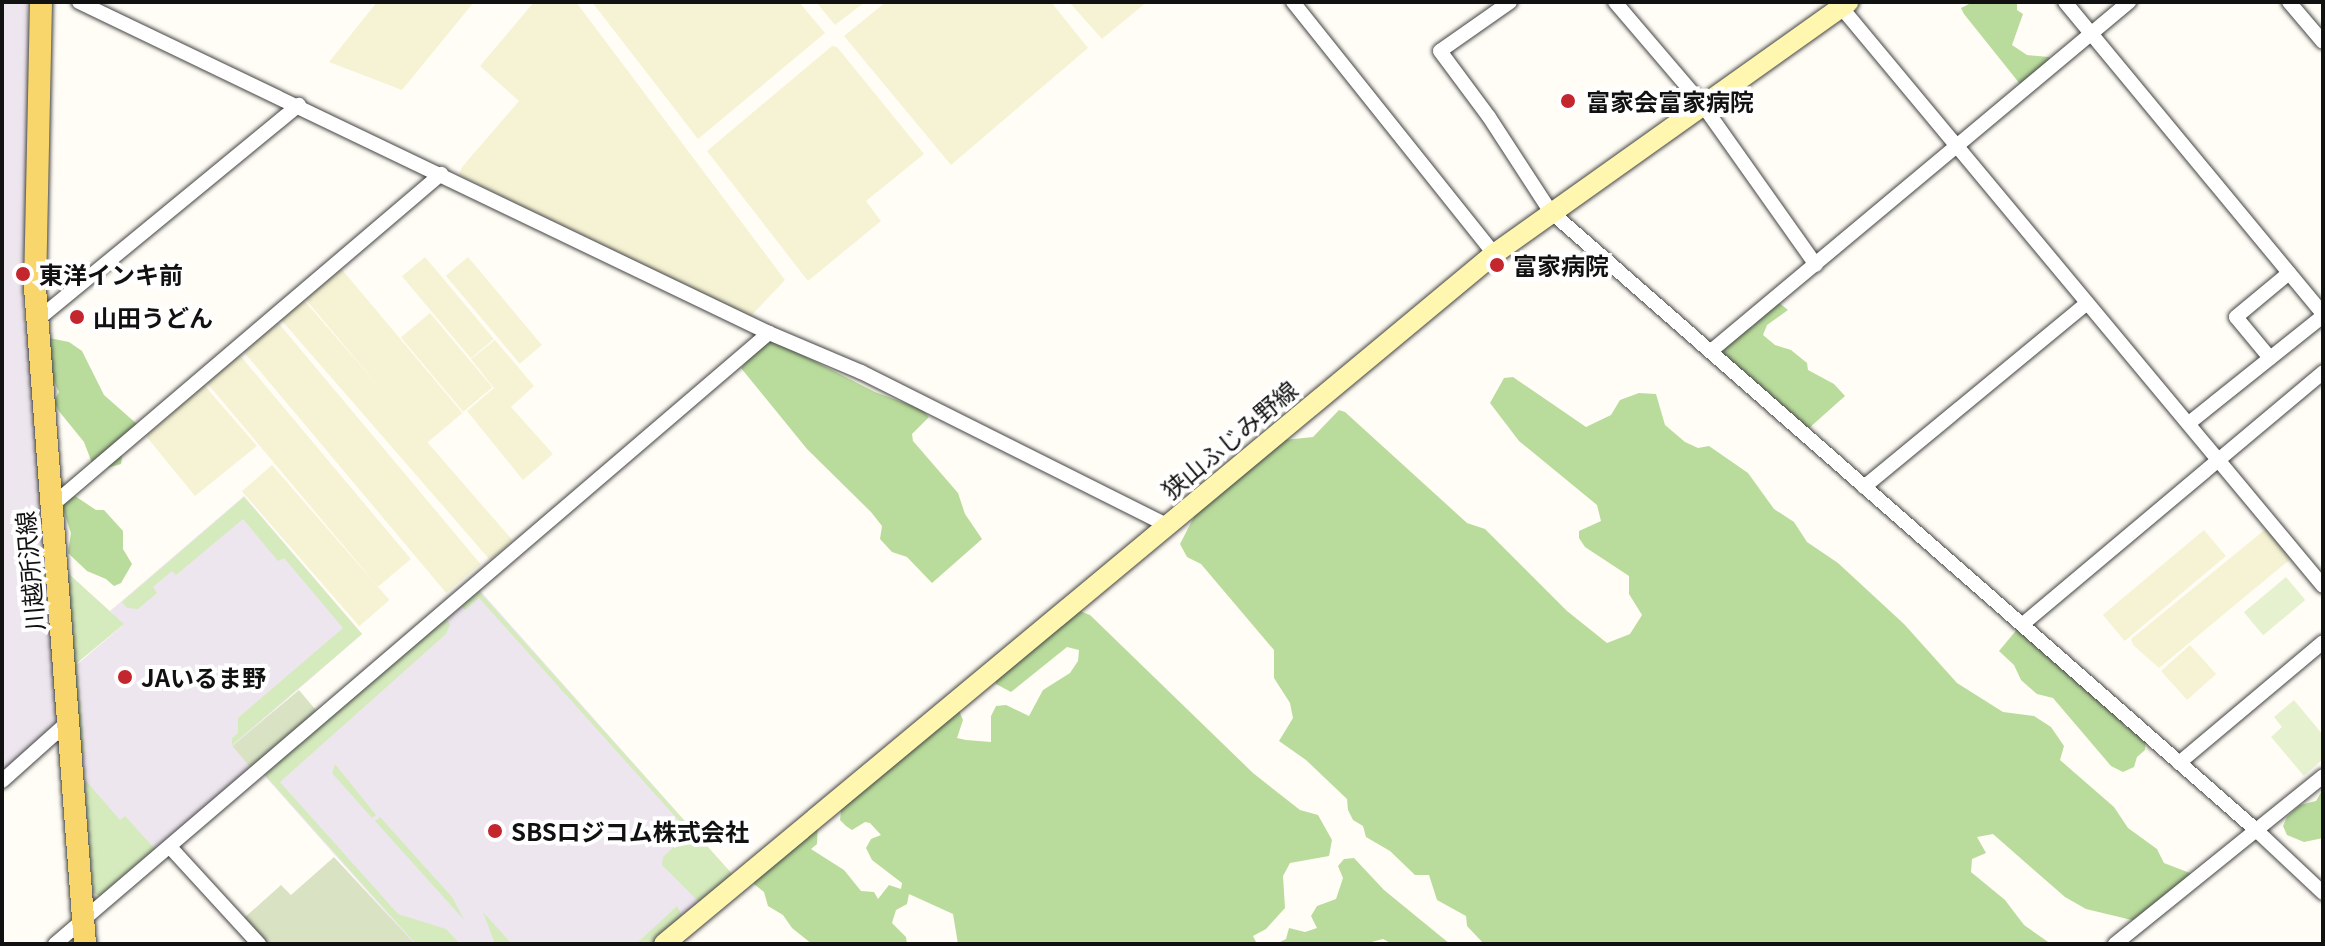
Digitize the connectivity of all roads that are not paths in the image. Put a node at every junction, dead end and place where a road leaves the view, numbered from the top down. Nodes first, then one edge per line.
1 (41, 2) edge
2 (79, 2) edge
3 (1293, 2) edge
4 (1510, 2) edge
5 (1615, 2) edge
6 (2065, 2) edge
7 (2129, 2) edge
8 (2289, 2) edge
9 (1845, 3) edge
10 (2091, 34) junction
11 (2323, 42) edge
12 (1702, 104) junction
13 (299, 105) junction
14 (1957, 147) junction
15 (441, 174) junction
16 (1550, 211) junction
17 (1494, 254) junction
18 (1816, 265) junction
19 (2289, 273) junction
20 (2087, 303) junction
21 (2323, 315) edge
22 (37, 320) junction
23 (769, 333) junction
24 (1711, 351) junction
25 (2270, 358) junction
26 (2323, 372) edge
27 (2189, 423) junction
28 (2220, 459) junction
29 (1864, 487) junction
30 (50, 507) junction
31 (1167, 525) junction
32 (2323, 586) edge
33 (2023, 624) junction
34 (2323, 642) edge
35 (68, 722) junction
36 (2179, 763) junction
37 (2323, 776) edge
38 (2, 781) edge
39 (2256, 830) junction
40 (170, 847) junction
41 (2323, 893) edge
42 (84, 919) junction
43 (55, 944) edge
44 (85, 944) edge
45 (259, 944) edge
46 (664, 944) edge
47 (2115, 944) edge

1 - 22 main road, 川越所沢線
2 - 13 street
3 - 17 street
4 - 16 street
5 - 12 street
6 - 10 street
7 - 10 street
8 - 11 street
9 - 12 main road, 狭山ふじみ野線
9 - 14 street
10 - 14 street
10 - 19 street
12 - 16 main road, 狭山ふじみ野線
12 - 18 street
13 - 15 street
13 - 22 street
14 - 18 street
14 - 20 street
15 - 23 street
15 - 30 street
16 - 17 main road, 狭山ふじみ野線
16 - 24 street
17 - 31 main road, 狭山ふじみ野線
18 - 24 street
19 - 21 street
19 - 25 street
20 - 27 street
20 - 29 street
21 - 25 street
22 - 30 main road, 川越所沢線
23 - 31 street
23 - 40 street
24 - 29 street
25 - 27 street
26 - 28 street
27 - 28 street
28 - 32 street
28 - 33 street
29 - 33 street
30 - 35 main road, 川越所沢線
31 - 46 main road, 狭山ふじみ野線
33 - 36 street
34 - 36 street
35 - 38 street
35 - 42 main road, 川越所沢線
36 - 39 street
37 - 39 street
39 - 41 street
39 - 47 street
40 - 42 street
40 - 45 street
42 - 43 street
42 - 44 main road, 川越所沢線

